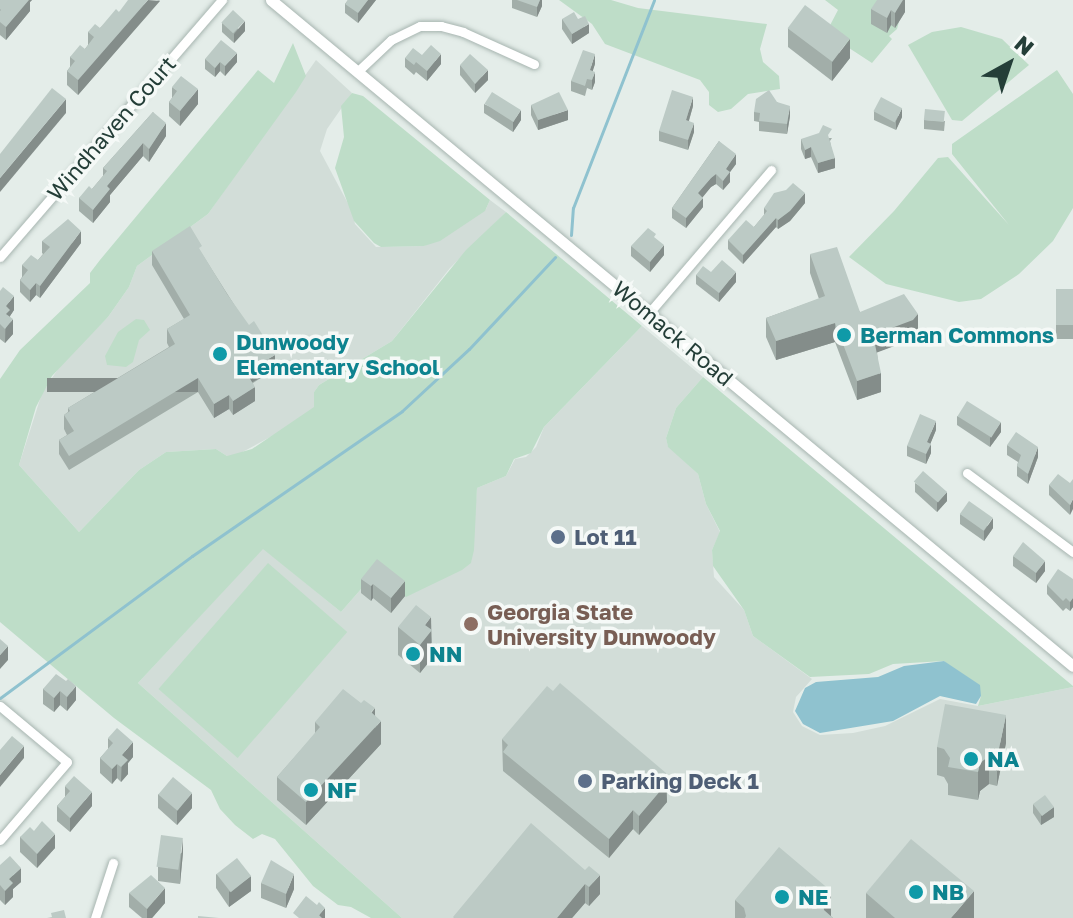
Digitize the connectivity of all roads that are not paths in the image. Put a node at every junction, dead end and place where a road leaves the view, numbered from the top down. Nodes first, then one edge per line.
1 (222, 0) edge
2 (271, 0) edge
3 (534, 64) dead end
4 (357, 72) junction
5 (771, 170) dead end
6 (0, 257) edge
7 (649, 313) junction
8 (967, 473) dead end
9 (1073, 552) edge
10 (1073, 666) edge
11 (0, 706) edge
12 (0, 840) edge
13 (113, 863) dead end
14 (95, 918) edge

1 - 6 street, Windhaven Court
2 - 4 street, Womack Road
3 - 4 street
4 - 7 street, Womack Road
5 - 7 street
7 - 10 street, Womack Road
8 - 9 street
11 - 12 street
13 - 14 street

